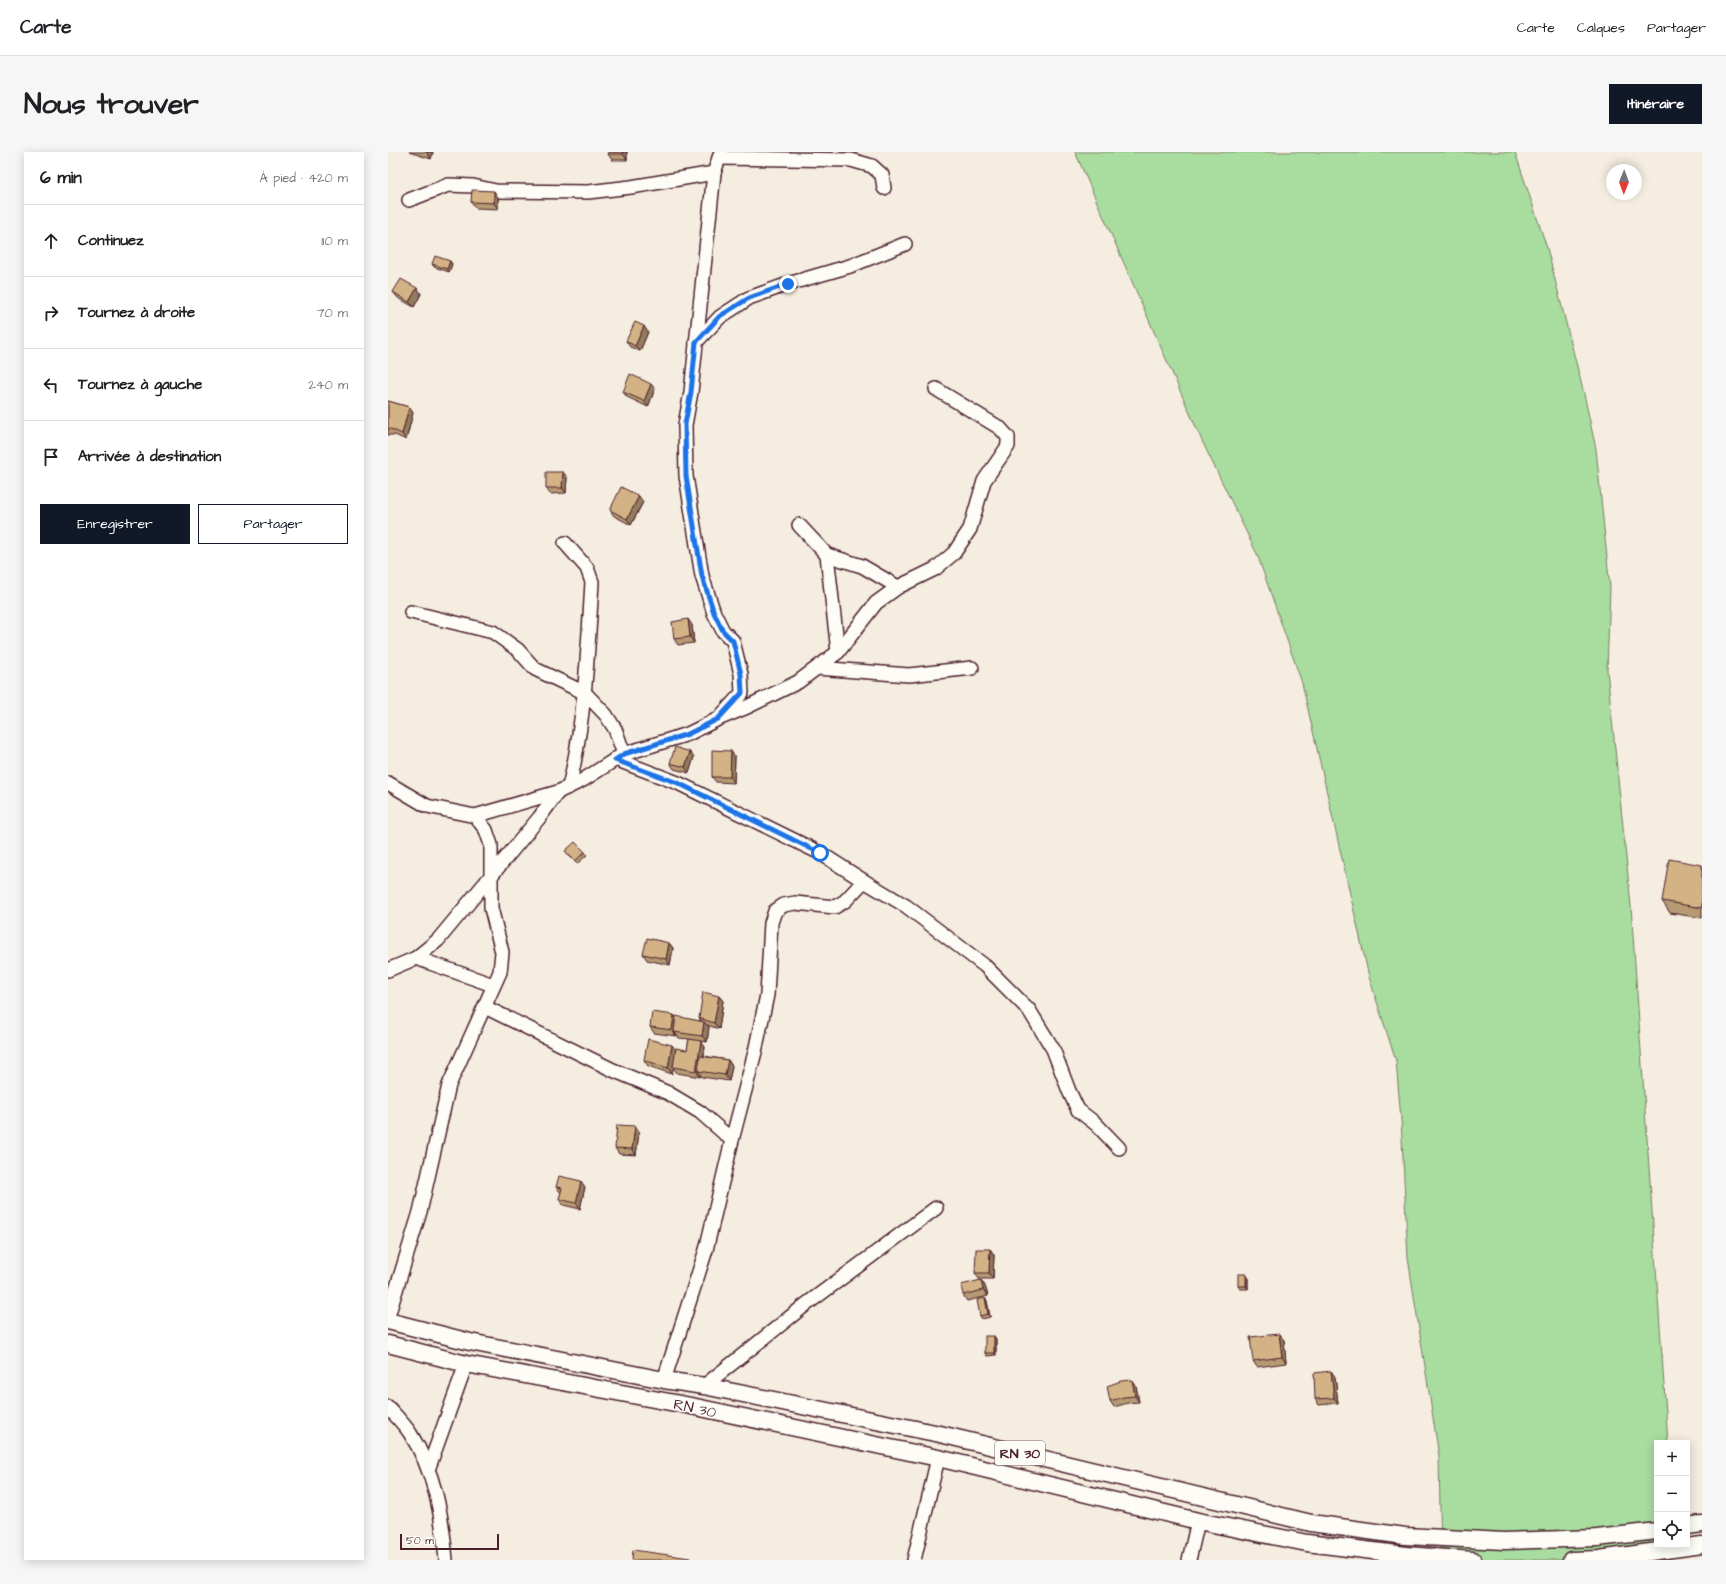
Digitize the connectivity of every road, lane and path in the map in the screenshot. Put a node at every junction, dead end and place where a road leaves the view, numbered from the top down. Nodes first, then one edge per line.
1 (720, 155) edge
2 (714, 173) junction
3 (884, 188) dead end
4 (409, 200) dead end
5 (905, 244) dead end
6 (696, 342) junction
7 (936, 389) dead end
8 (800, 525) dead end
9 (565, 543) dead end
10 (826, 555) junction
11 (898, 587) junction
12 (411, 612) dead end
13 (838, 652) junction
14 (817, 668) junction
15 (972, 668) dead end
16 (585, 693) junction
17 (742, 693) junction
18 (761, 701) junction
19 (718, 719) junction
20 (619, 756) junction
21 (388, 783) edge
22 (564, 789) junction
23 (475, 816) junction
24 (492, 875) junction
25 (864, 881) junction
26 (416, 958) junction
27 (388, 970) edge
28 (493, 985) junction
29 (485, 1007) junction
30 (732, 1140) junction
31 (1119, 1148) dead end
32 (936, 1208) dead end
33 (388, 1316) edge
34 (388, 1321) edge
35 (388, 1344) edge
36 (466, 1364) junction
37 (664, 1380) junction
38 (704, 1386) junction
39 (388, 1407) edge
40 (938, 1458) junction
41 (429, 1467) junction
42 (1198, 1522) junction
43 (1702, 1524) edge
44 (1690, 1526) edge
45 (1654, 1530) edge
46 (1702, 1544) edge
47 (1405, 1558) edge
48 (446, 1560) edge
49 (914, 1560) edge
50 (1189, 1560) edge
51 (1473, 1560) edge
52 (1571, 1560) edge

1 - 2 street
1 - 3 street
2 - 4 street
2 - 6 street
5 - 6 street
6 - 17 street
7 - 11 street
8 - 10 street
9 - 16 street
10 - 11 street
10 - 13 street
11 - 13 street
12 - 16 street
13 - 14 street
14 - 15 street
14 - 18 street
16 - 20 street
16 - 22 street
17 - 18 street
17 - 19 street
18 - 19 street
19 - 20 street
20 - 22 street
20 - 25 street
21 - 23 street
22 - 23 street
22 - 24 street
23 - 24 street
24 - 26 street
24 - 28 street
25 - 30 street
25 - 31 street
26 - 27 street
26 - 28 street
28 - 29 street
29 - 30 street
29 - 33 street
30 - 37 street
32 - 38 street
34 - 37 main road, RN 30
35 - 36 main road, RN 30 / RN 30
36 - 40 main road, RN 30 / RN 30
36 - 41 street
37 - 38 main road, RN 30
38 - 45 main road, RN 30
39 - 41 street
40 - 42 main road, RN 30 / RN 30
40 - 49 street
41 - 48 street
42 - 47 main road, RN 30 / RN 30
42 - 50 street
43 - 44 main road
46 - 52 main road
47 - 51 main road, RN 30 / RN 30

